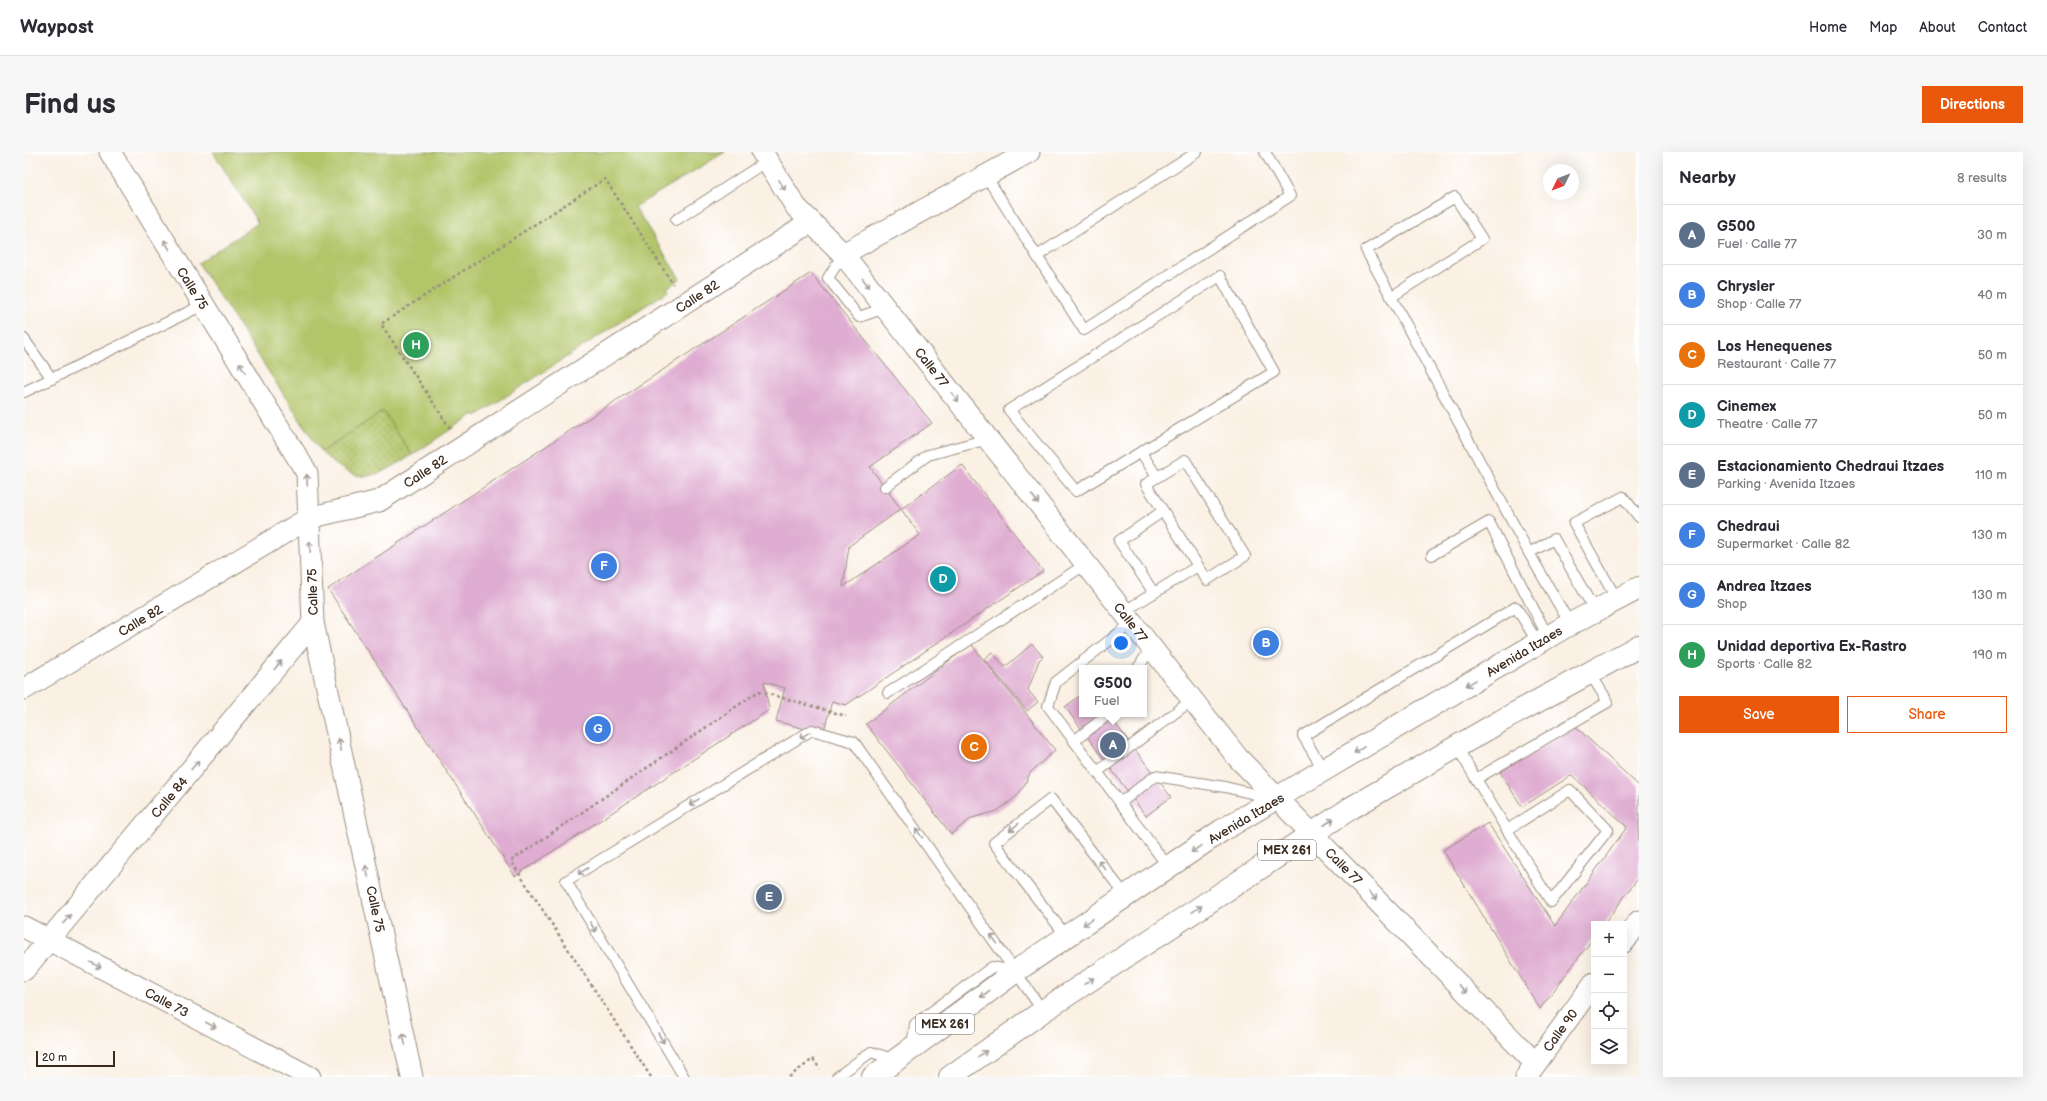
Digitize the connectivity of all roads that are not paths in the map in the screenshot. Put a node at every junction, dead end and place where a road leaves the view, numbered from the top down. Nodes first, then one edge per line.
1 (1196, 152) edge
2 (1265, 152) edge
3 (114, 153) edge
4 (1022, 154) edge
5 (764, 156) edge
6 (986, 176) junction
7 (676, 220) dead end
8 (811, 222) junction
9 (843, 254) junction
10 (1037, 256) junction
11 (1391, 297) junction
12 (203, 304) junction
13 (24, 339) edge
14 (52, 379) junction
15 (24, 392) edge
16 (988, 439) junction
17 (1141, 452) junction
18 (1157, 477) junction
19 (885, 487) dead end
20 (1163, 511) junction
21 (1639, 517) edge
22 (309, 518) junction
23 (1530, 553) junction
24 (1432, 555) dead end
25 (1086, 564) junction
26 (1198, 566) junction
27 (1639, 588) edge
28 (1154, 593) junction
29 (1616, 600) junction
30 (1595, 611) junction
31 (1127, 618) junction
32 (313, 623) junction
33 (1570, 624) junction
34 (1543, 640) junction
35 (1639, 646) edge
36 (1151, 648) junction
37 (1140, 665) edge
38 (1590, 673) junction
39 (24, 689) edge
40 (888, 693) dead end
41 (1192, 700) junction
42 (1105, 717) edge
43 (1074, 741) junction
44 (1457, 747) junction
45 (1324, 771) junction
46 (1097, 772) junction
47 (1476, 780) junction
48 (1276, 799) junction
49 (1120, 803) junction
50 (1507, 830) junction
51 (1311, 834) junction
52 (1169, 868) junction
53 (1126, 896) junction
54 (1639, 921) edge
55 (24, 927) edge
56 (1067, 937) junction
57 (1627, 938) edge
58 (50, 940) junction
59 (24, 970) edge
60 (1016, 971) junction
61 (1591, 987) edge
62 (1043, 1011) junction
63 (904, 1054) junction
64 (1530, 1070) edge
65 (958, 1075) edge
66 (310, 1077) edge
67 (412, 1077) edge
68 (684, 1077) edge
69 (837, 1077) edge
70 (873, 1077) edge

1 - 10 lane
2 - 10 lane
12 -> 3 street, Calle 75
4 - 6 street
5 - 7 lane
5 -> 8 street, Calle 77
6 - 9 street
6 - 10 lane
8 - 9 street, Calle 77
8 - 22 street, Calle 82
9 -> 16 street, Calle 77
11 - 11 lane
11 - 23 lane
12 - 14 lane
22 -> 12 street, Calle 75
13 - 14 lane
14 - 15 lane
16 - 19 lane
16 -> 25 street, Calle 77
17 - 17 lane
17 - 18 lane
18 - 20 lane
18 - 26 lane
20 - 26 lane
20 - 28 lane
21 - 29 lane
32 -> 22 street, Calle 75
22 - 39 street, Calle 82
23 - 30 lane
23 - 33 lane
24 - 34 lane
25 - 31 street, Calle 77
25 - 40 lane
26 - 28 lane
27 - 29 main road, Avenida Itzaes / MEX 261
28 - 31 lane
29 - 30 main road, Avenida Itzaes / MEX 261
30 - 33 main road, Avenida Itzaes / MEX 261
31 - 36 street, Calle 77
31 - 43 lane
58 -> 32 street, Calle 84
67 -> 32 street, Calle 75
33 - 34 main road, Avenida Itzaes / MEX 261
34 -> 45 main road, Avenida Itzaes / MEX 261
34 - 45 lane
35 - 38 main road, MEX 261
36 - 37 lane
36 - 41 street, Calle 77
38 - 44 main road, MEX 261
38 - 47 lane
41 - 46 lane
41 - 48 street, Calle 77
42 - 43 lane
43 - 46 lane
44 - 47 lane
51 -> 44 main road, MEX 261
45 - 48 main road, Avenida Itzaes / MEX 261
46 - 49 lane
47 - 50 lane
48 - 49 lane
48 - 51 street, Calle 77
48 -> 52 main road, Avenida Itzaes / MEX 261
49 - 52 lane
50 - 50 lane
62 -> 51 main road, MEX 261
51 -> 64 street, Calle 77
52 - 53 main road, Avenida Itzaes / MEX 261
53 -> 56 main road, Avenida Itzaes / MEX 261
53 -> 56 lane
54 - 57 street
55 - 58 street, Calle 73
56 - 60 main road, Avenida Itzaes / MEX 261
58 - 59 street, Calle 84
58 -> 66 street, Calle 73
60 - 62 lane
60 - 63 main road, Avenida Itzaes / MEX 261
60 -> 68 lane
61 - 64 street, Calle 90
65 -> 62 main road, MEX 261
63 - 69 lane
63 - 70 main road, Avenida Itzaes / MEX 261

